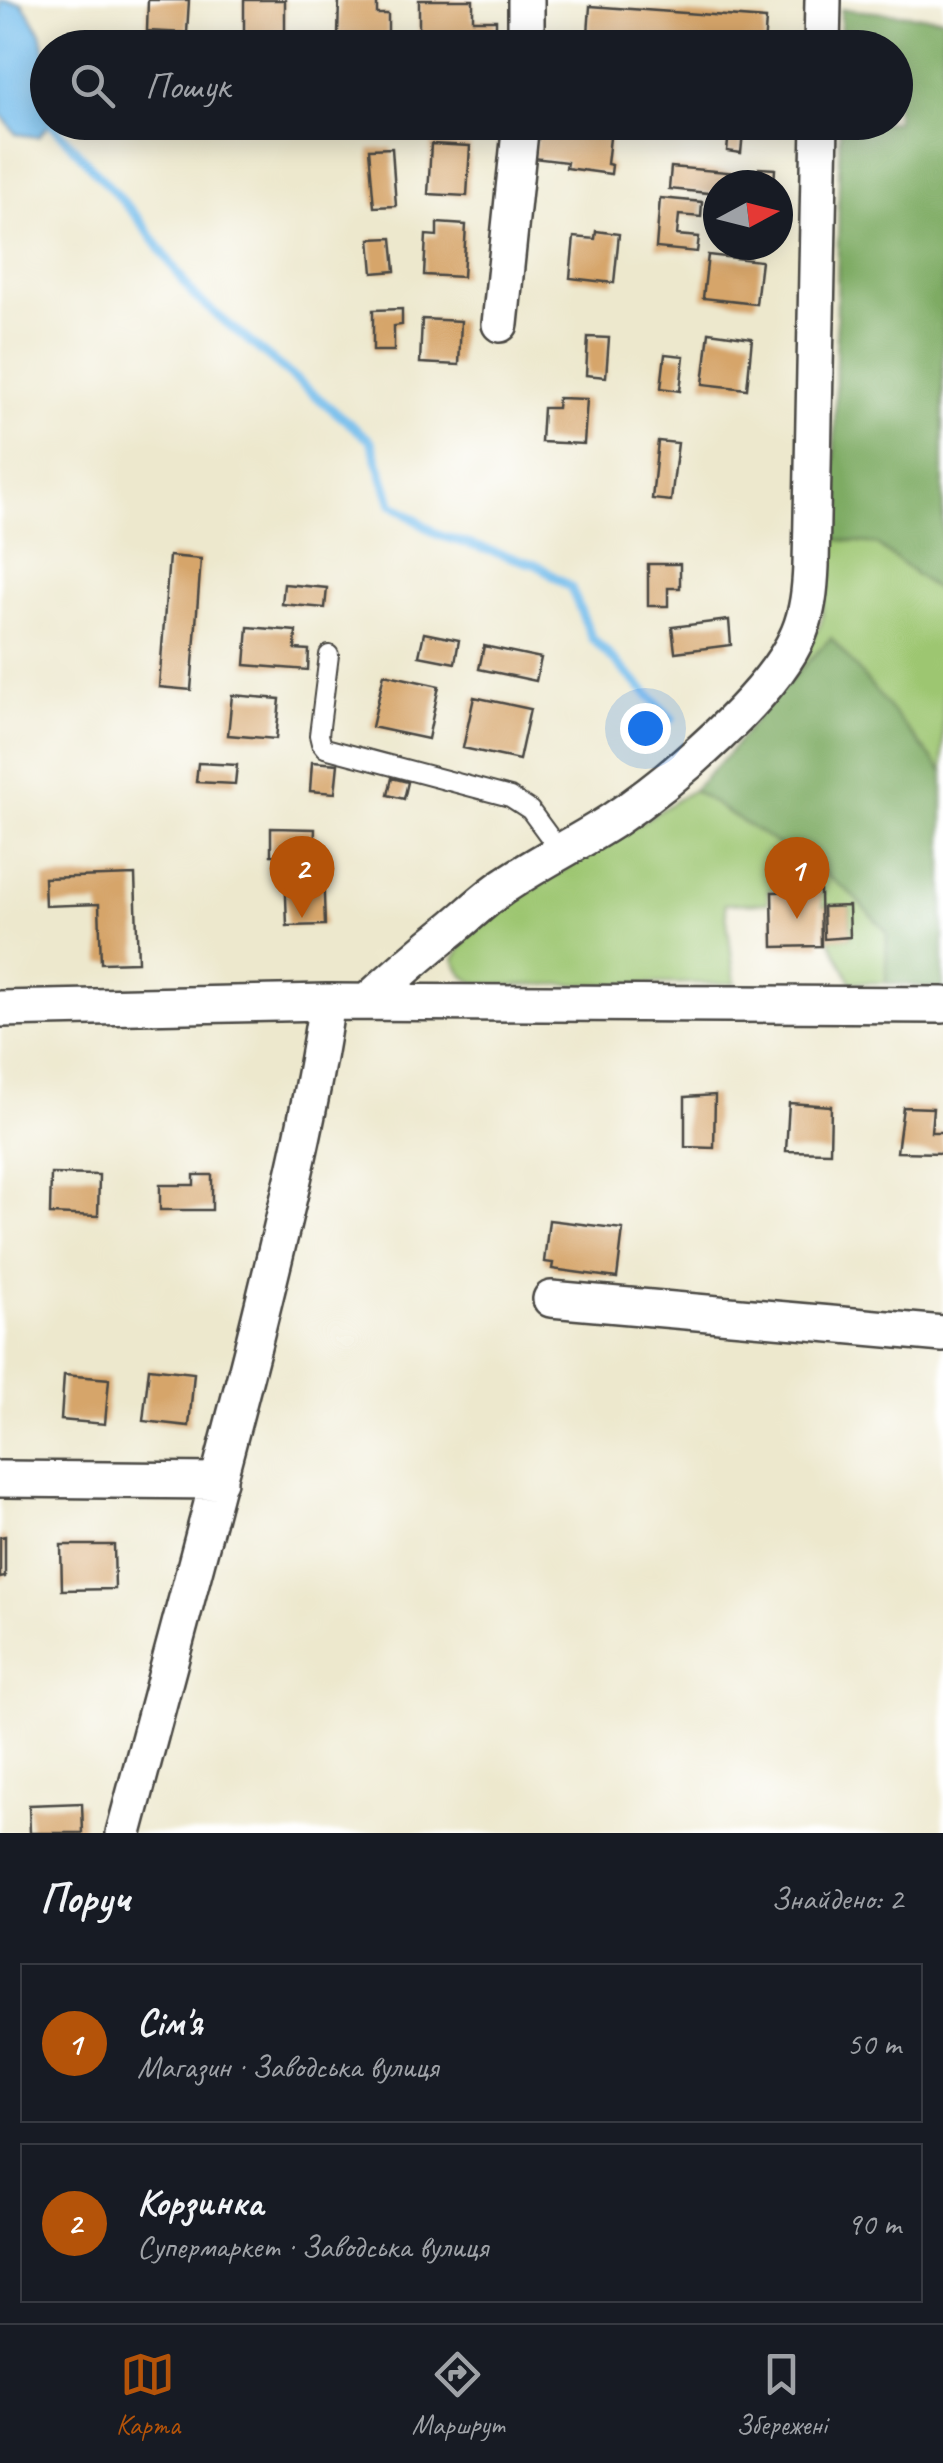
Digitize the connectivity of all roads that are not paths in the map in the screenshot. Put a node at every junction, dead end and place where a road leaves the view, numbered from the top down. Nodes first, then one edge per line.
1 (526, 0) edge
2 (823, 0) edge
3 (526, 30) edge
4 (822, 30) edge
5 (519, 140) edge
6 (819, 140) edge
7 (500, 324) dead end
8 (329, 655) dead end
9 (560, 851) junction
10 (327, 1002) junction
11 (367, 1002) junction
12 (943, 1005) edge
13 (0, 1010) edge
14 (550, 1299) dead end
15 (943, 1334) edge
16 (0, 1479) edge
17 (218, 1481) junction
18 (124, 1833) edge

1 - 3 street
2 - 4 street
5 - 7 street
6 - 9 street
8 - 9 lane
9 - 11 street
10 - 11 street
10 - 13 street
10 - 17 street
11 - 12 street
14 - 15 street
16 - 17 street
17 - 18 street

